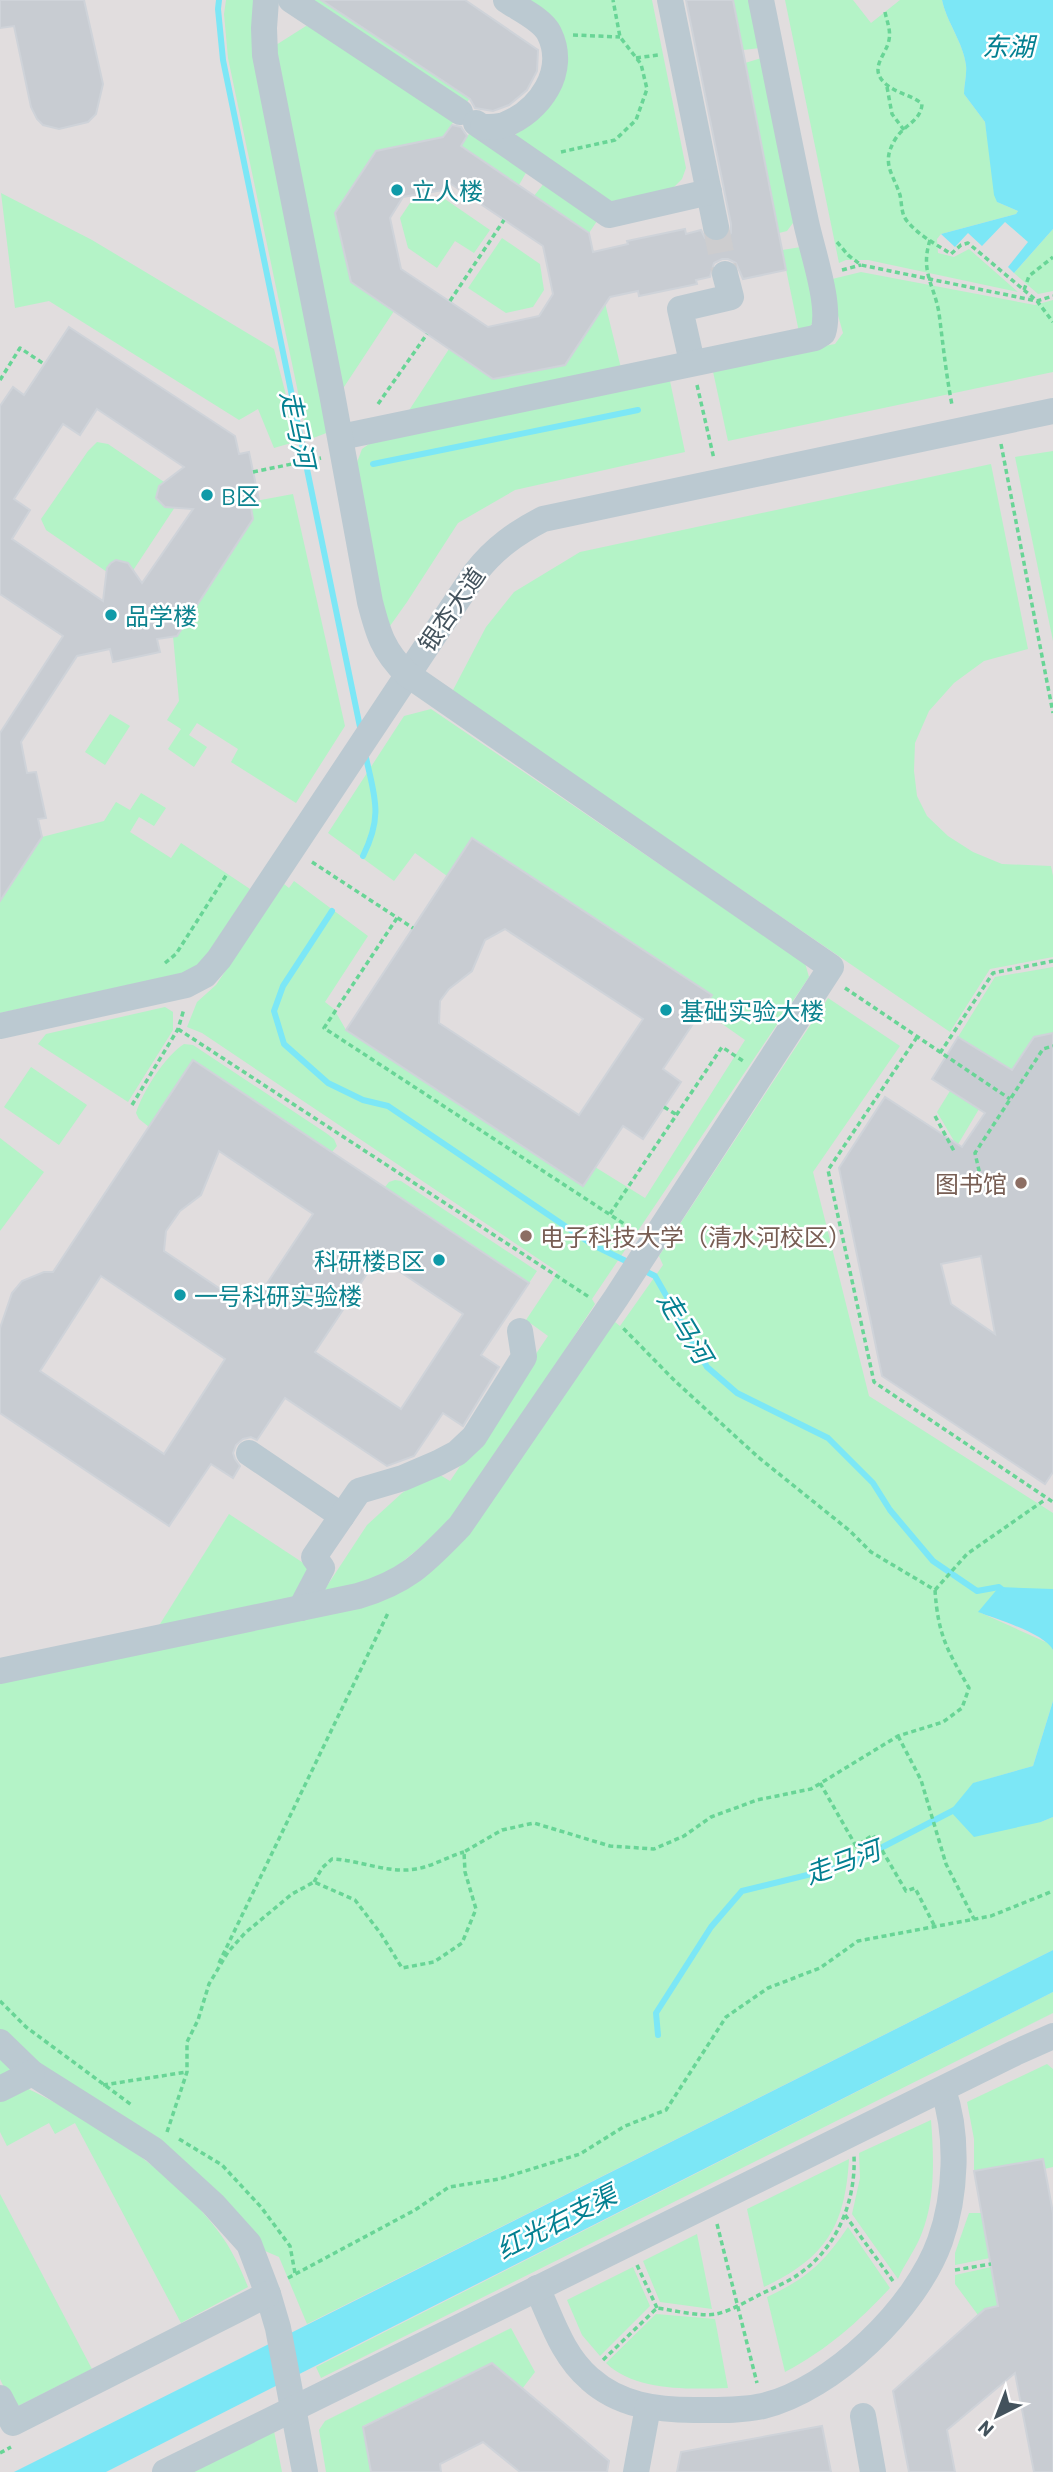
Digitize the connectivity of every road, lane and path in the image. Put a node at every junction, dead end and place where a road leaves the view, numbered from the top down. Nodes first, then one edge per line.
1 (266, 0) edge
2 (291, 0) edge
3 (506, 0) edge
4 (613, 0) edge
5 (670, 0) edge
6 (761, 0) edge
7 (885, 12) dead end
8 (548, 32) junction
9 (620, 37) junction
10 (886, 85) junction
11 (473, 121) junction
12 (904, 130) junction
13 (540, 166) junction
14 (709, 192) junction
15 (504, 220) dead end
16 (716, 227) tunnel mouth
17 (833, 236) dead end
18 (930, 240) junction
19 (1053, 257) edge
20 (725, 274) tunnel mouth
21 (929, 279) junction
22 (1024, 290) junction
23 (1053, 296) edge
24 (1037, 301) junction
25 (450, 302) dead end
26 (1053, 322) edge
27 (427, 334) dead end
28 (692, 362) junction
29 (44, 364) dead end
30 (0, 380) edge
31 (952, 405) dead end
32 (1053, 411) edge
33 (998, 424) junction
34 (340, 443) junction
35 (253, 472) dead end
36 (719, 482) junction
37 (407, 674) junction
38 (1053, 713) edge
39 (292, 848) junction
40 (227, 874) dead end
41 (397, 918) junction
42 (413, 928) dead end
43 (1053, 961) edge
44 (155, 967) dead end
45 (827, 974) junction
46 (191, 982) junction
47 (0, 1026) edge
48 (178, 1029) junction
49 (917, 1037) junction
50 (1053, 1046) edge
51 (940, 1053) junction
52 (762, 1074) junction
53 (1010, 1099) junction
54 (132, 1105) dead end
55 (664, 1107) dead end
56 (677, 1115) junction
57 (935, 1116) dead end
58 (954, 1151) dead end
59 (984, 1188) dead end
60 (610, 1214) junction
61 (648, 1248) junction
62 (612, 1304) junction
63 (520, 1331) dead end
64 (249, 1453) dead end
65 (1047, 1498) junction
66 (1053, 1502) edge
67 (342, 1516) junction
68 (406, 1577) junction
69 (935, 1590) junction
70 (301, 1608) junction
71 (0, 1671) edge
72 (898, 1736) junction
73 (820, 1783) junction
74 (464, 1852) junction
75 (314, 1882) junction
76 (1053, 1891) edge
77 (974, 1919) junction
78 (934, 1927) junction
79 (209, 1984) junction
80 (0, 2001) edge
81 (1053, 2036) edge
82 (0, 2042) edge
83 (187, 2072) junction
84 (32, 2073) junction
85 (104, 2085) junction
86 (0, 2089) edge
87 (943, 2090) junction
88 (66, 2095) junction
89 (136, 2108) dead end
90 (157, 2124) dead end
91 (178, 2138) dead end
92 (161, 2141) junction
93 (853, 2149) dead end
94 (845, 2214) junction
95 (716, 2218) dead end
96 (634, 2260) dead end
97 (991, 2264) dead end
98 (955, 2270) dead end
99 (295, 2273) junction
100 (537, 2288) junction
101 (268, 2294) junction
102 (907, 2301) junction
103 (738, 2305) junction
104 (657, 2308) junction
105 (588, 2378) junction
106 (0, 2398) edge
107 (292, 2398) junction
108 (762, 2406) junction
109 (648, 2407) junction
110 (863, 2416) dead end
111 (6, 2427) edge
112 (637, 2467) edge
113 (165, 2472) edge
114 (306, 2472) edge
115 (873, 2472) edge

1 - 34 street
2 - 11 street
3 - 8 street
4 - 9 path
5 - 14 street
6 - 28 street
7 - 10 path
8 - 9 path
8 - 11 street
9 - 13 path
10 - 12 path
10 - 12 path
11 - 13 street
12 - 18 path
13 - 14 street
14 - 16 street
15 - 25 path
17 - 21 path
18 - 21 path
18 - 22 path
19 - 22 path
20 - 28 street
21 - 24 path
21 - 31 path
22 - 24 path
23 - 24 path
24 - 26 path
27 - 34 path
28 - 34 street
28 - 36 path
29 - 30 path
32 - 33 street, 银杏大道
33 - 36 street, 银杏大道
33 - 38 path
34 - 35 path
34 - 37 street
36 - 37 street, 银杏大道
37 - 39 street, 银杏大道
37 - 45 street
39 - 41 path
39 - 46 street, 银杏大道
40 - 44 path
41 - 42 path
41 - 60 path
43 - 51 path
45 - 49 path
45 - 52 street
46 - 47 street, 银杏大道
46 - 48 path
48 - 54 path
48 - 62 path
49 - 51 path
49 - 65 path
50 - 53 path
51 - 53 path
52 - 56 path
52 - 61 street
53 - 59 path
55 - 56 path
56 - 60 path
57 - 58 path
60 - 61 path
61 - 62 street
62 - 68 street
62 - 69 path
63 - 67 street
64 - 67 street
65 - 66 path
65 - 69 path
67 - 70 street
68 - 70 street
68 - 79 path
69 - 72 path
70 - 71 street
72 - 73 path
72 - 77 path
73 - 74 path
73 - 78 path
74 - 75 path
74 - 75 path
75 - 79 path
76 - 77 path
77 - 78 path
78 - 99 path
79 - 83 path
80 - 85 path
81 - 87 street
82 - 84 street
83 - 85 path
83 - 92 path
84 - 86 street
84 - 88 street
85 - 88 path
85 - 89 path
87 - 100 street
87 - 102 street
88 - 92 street
90 - 92 path
91 - 99 path
92 - 101 street
93 - 94 path
94 - 102 path
94 - 103 path
95 - 103 path
96 - 104 path
97 - 98 path
99 - 101 path
100 - 105 street
100 - 107 street
101 - 107 street
101 - 111 street
102 - 108 street
103 - 104 path
103 - 108 path
104 - 105 path
105 - 109 street
106 - 111 street
107 - 113 street
107 - 114 street
108 - 109 street
109 - 112 street
110 - 115 street

